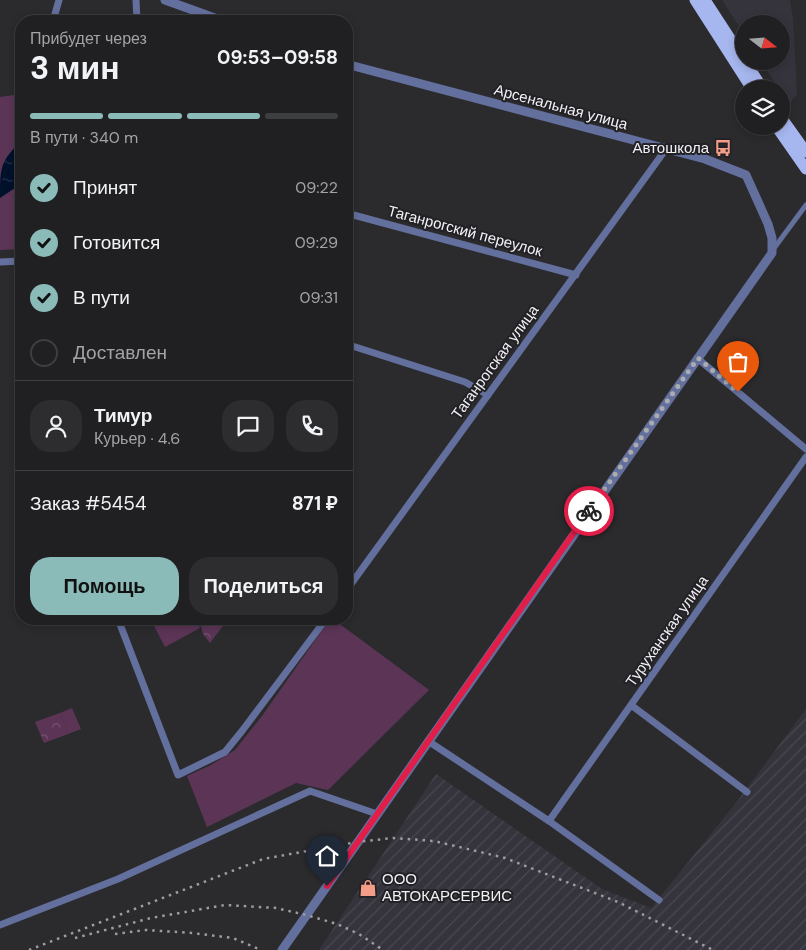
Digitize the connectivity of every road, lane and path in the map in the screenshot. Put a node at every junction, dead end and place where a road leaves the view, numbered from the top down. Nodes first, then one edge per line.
1 (59, 0) edge
2 (136, 0) edge
3 (164, 0) edge
4 (696, 0) edge
5 (705, 0) edge
6 (55, 15) edge
7 (137, 15) edge
8 (206, 15) edge
9 (724, 36) junction
10 (735, 49) edge
11 (353, 66) edge
12 (747, 80) edge
13 (790, 130) edge
14 (782, 135) edge
15 (666, 149) junction
16 (806, 152) edge
17 (806, 169) edge
18 (806, 205) edge
19 (353, 215) edge
20 (772, 253) junction
21 (15, 261) edge
22 (0, 262) edge
23 (576, 275) junction
24 (353, 346) edge
25 (698, 358) junction
26 (488, 395) junction
27 (806, 449) edge
28 (806, 457) edge
29 (353, 581) edge
30 (120, 625) edge
31 (322, 625) edge
32 (631, 705) junction
33 (428, 741) junction
34 (747, 792) dead end
35 (376, 814) junction
36 (550, 821) junction
37 (659, 900) dead end
38 (0, 926) edge
39 (282, 950) edge

1 - 6 street
2 - 7 street
3 - 8 street
4 - 9 main road
5 - 9 main road
9 - 10 main road
9 - 12 main road
11 - 15 street, Арсенальная улица
13 - 16 main road
14 - 17 main road
15 - 20 street, Арсенальная улица
15 - 23 street, Таганрогская улица
18 - 20 street
19 - 23 street, Таганрогский переулок
20 - 25 street
21 - 22 street
23 - 26 street, Таганрогская улица
24 - 26 street
25 - 27 street
25 - 33 street
26 - 29 street, Таганрогская улица
28 - 32 street, Туруханская улица
30 - 31 street
32 - 34 street
32 - 36 street, Туруханская улица
33 - 35 street
33 - 36 street
35 - 38 street
35 - 39 street
36 - 37 street

